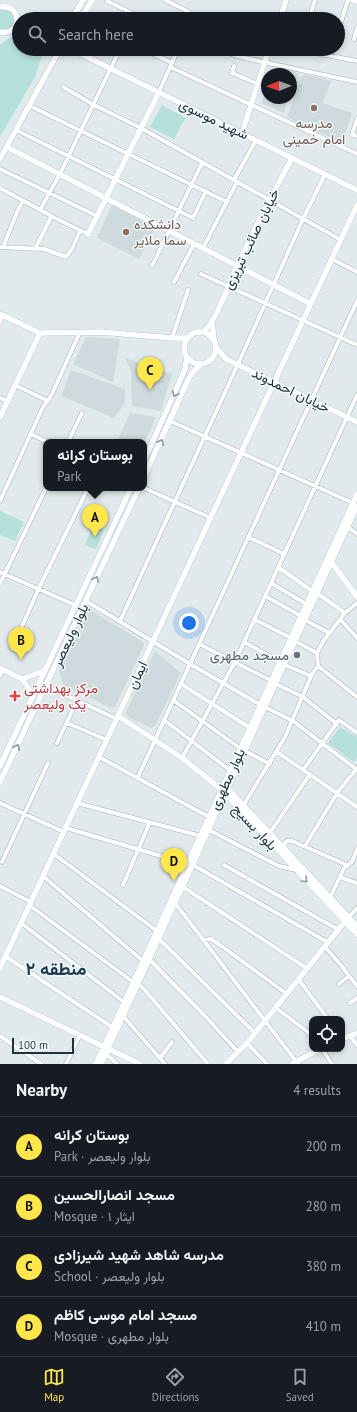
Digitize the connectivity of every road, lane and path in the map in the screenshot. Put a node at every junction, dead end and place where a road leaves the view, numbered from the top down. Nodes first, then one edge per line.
1 (83, 0) edge
2 (92, 0) edge
3 (165, 0) edge
4 (286, 0) edge
5 (315, 0) edge
6 (350, 0) edge
7 (107, 1) dead end
8 (357, 2) edge
9 (0, 7) edge
10 (15, 12) edge
11 (76, 12) edge
12 (85, 12) edge
13 (127, 12) edge
14 (189, 12) edge
15 (282, 12) edge
16 (311, 12) edge
17 (345, 13) edge
18 (12, 28) edge
19 (357, 28) edge
20 (10, 31) junction
21 (0, 32) edge
22 (0, 38) edge
23 (354, 39) dead end
24 (56, 56) edge
25 (85, 56) edge
26 (117, 56) edge
27 (155, 56) edge
28 (175, 56) edge
29 (240, 56) edge
30 (268, 56) edge
31 (330, 56) edge
32 (357, 61) edge
33 (265, 63) junction
34 (171, 65) junction
35 (234, 66) dead end
36 (111, 69) junction
37 (357, 82) edge
38 (258, 84) junction
39 (63, 87) dead end
40 (159, 92) junction
41 (94, 105) junction
42 (251, 105) junction
43 (30, 106) junction
44 (357, 120) edge
45 (141, 128) junction
46 (16, 130) junction
47 (81, 131) junction
48 (242, 133) junction
49 (355, 135) edge
50 (256, 140) junction
51 (7, 147) junction
52 (128, 154) junction
53 (357, 154) edge
54 (68, 156) junction
55 (292, 158) junction
56 (0, 159) edge
57 (202, 163) junction
58 (0, 169) edge
59 (60, 174) junction
60 (325, 174) junction
61 (115, 180) junction
62 (236, 181) junction
63 (192, 185) junction
64 (0, 188) edge
65 (357, 190) edge
66 (206, 191) junction
67 (49, 194) junction
68 (106, 198) junction
69 (269, 200) junction
70 (23, 201) junction
71 (227, 202) junction
72 (357, 205) edge
73 (40, 210) junction
74 (179, 211) junction
75 (51, 216) junction
76 (97, 216) junction
77 (303, 219) junction
78 (80, 231) junction
79 (170, 231) junction
80 (88, 234) joint
81 (341, 240) junction
82 (194, 244) junction
83 (1, 247) edge
84 (203, 248) junction
85 (35, 249) junction
86 (332, 259) junction
87 (152, 266) dead end
88 (237, 266) junction
89 (357, 272) edge
90 (201, 274) dead end
91 (174, 282) dead end
92 (273, 285) junction
93 (228, 287) junction
94 (188, 290) dead end
95 (357, 301) edge
96 (265, 303) junction
97 (311, 304) junction
98 (2, 315) edge
99 (303, 321) junction
100 (0, 322) edge
101 (212, 322) junction
102 (80, 332) junction
103 (204, 332) junction
104 (40, 333) junction
105 (172, 338) junction
106 (188, 338) junction
107 (340, 338) junction
108 (214, 339) junction
109 (185, 345) junction
110 (357, 345) edge
111 (216, 347) junction
112 (187, 357) junction
113 (226, 359) junction
114 (209, 362) junction
115 (202, 364) junction
116 (238, 364) junction
117 (275, 383) junction
118 (15, 385) junction
119 (357, 395) edge
120 (0, 398) edge
121 (311, 400) junction
122 (8, 401) junction
123 (48, 401) junction
124 (82, 413) dead end
125 (0, 417) edge
126 (347, 417) junction
127 (170, 422) junction
128 (357, 422) edge
129 (31, 434) junction
130 (204, 437) junction
131 (69, 439) edge
132 (43, 440) edge
133 (241, 453) junction
134 (147, 454) edge
135 (279, 470) junction
136 (147, 471) edge
137 (315, 486) junction
138 (147, 489) edge
139 (45, 491) edge
140 (87, 491) edge
141 (130, 491) edge
142 (138, 491) edge
143 (357, 494) edge
144 (0, 501) edge
145 (174, 502) junction
146 (355, 505) edge
147 (211, 518) junction
148 (348, 527) junction
149 (357, 534) edge
150 (248, 537) junction
151 (284, 554) junction
152 (332, 563) junction
153 (278, 567) junction
154 (0, 572) edge
155 (5, 574) junction
156 (271, 583) junction
157 (0, 584) edge
158 (38, 590) junction
159 (315, 592) junction
160 (265, 596) junction
161 (357, 597) edge
162 (86, 601) junction
163 (357, 603) edge
164 (306, 604) junction
165 (76, 605) junction
166 (345, 613) junction
167 (303, 618) junction
168 (254, 619) junction
169 (340, 619) junction
170 (120, 621) junction
171 (329, 633) junction
172 (357, 638) edge
173 (293, 640) junction
174 (153, 642) junction
175 (244, 642) junction
176 (199, 644) junction
177 (12, 649) dead end
178 (317, 653) junction
179 (235, 662) junction
180 (282, 663) junction
181 (190, 664) junction
182 (318, 666) junction
183 (2, 669) edge
184 (44, 671) junction
185 (0, 676) edge
186 (312, 676) junction
187 (22, 679) junction
188 (274, 682) junction
189 (181, 684) junction
190 (223, 684) junction
191 (46, 686) junction
192 (33, 695) junction
193 (303, 697) junction
194 (357, 697) edge
195 (174, 700) junction
196 (77, 702) junction
197 (212, 704) junction
198 (263, 706) junction
199 (117, 718) junction
200 (164, 720) junction
201 (202, 721) junction
202 (293, 721) junction
203 (338, 722) junction
204 (67, 723) junction
205 (250, 728) junction
206 (357, 732) edge
207 (155, 739) junction
208 (107, 740) junction
209 (57, 742) dead end
210 (192, 742) junction
211 (323, 744) junction
212 (243, 750) junction
213 (277, 752) junction
214 (99, 756) junction
215 (182, 758) junction
216 (48, 763) dead end
217 (270, 764) junction
218 (0, 766) edge
219 (357, 769) edge
220 (303, 770) junction
221 (231, 771) junction
222 (310, 774) junction
223 (138, 777) junction
224 (0, 782) edge
225 (225, 791) junction
226 (337, 793) junction
227 (0, 803) edge
228 (77, 803) junction
229 (243, 806) junction
230 (357, 806) edge
231 (24, 814) junction
232 (209, 817) junction
233 (150, 822) junction
234 (65, 830) junction
235 (209, 830) junction
236 (270, 834) junction
237 (200, 836) junction
238 (305, 846) junction
239 (282, 847) junction
240 (138, 849) junction
241 (357, 849) edge
242 (54, 854) junction
243 (2, 862) dead end
244 (190, 865) junction
245 (224, 865) dead end
246 (348, 865) junction
247 (296, 870) junction
248 (43, 876) junction
249 (340, 876) junction
250 (357, 883) edge
251 (123, 885) dead end
252 (0, 886) edge
253 (183, 887) junction
254 (330, 898) junction
255 (175, 903) junction
256 (30, 904) junction
257 (357, 908) edge
258 (347, 919) junction
259 (21, 923) junction
260 (357, 926) edge
261 (339, 930) junction
262 (157, 931) junction
263 (357, 934) edge
264 (159, 939) junction
265 (203, 940) junction
266 (327, 945) junction
267 (5, 956) junction
268 (149, 959) junction
269 (143, 961) junction
270 (0, 968) edge
271 (308, 969) junction
272 (349, 976) junction
273 (299, 980) junction
274 (135, 983) junction
275 (339, 984) dead end
276 (357, 986) edge
277 (287, 994) junction
278 (0, 997) edge
279 (357, 998) edge
280 (124, 1002) junction
281 (350, 1002) dead end
282 (276, 1008) junction
283 (123, 1016) junction
284 (326, 1016) edge
285 (265, 1021) junction
286 (112, 1027) junction
287 (255, 1033) junction
288 (309, 1033) edge
289 (357, 1033) edge
290 (80, 1035) junction
291 (0, 1036) edge
292 (350, 1036) junction
293 (345, 1037) edge
294 (172, 1042) dead end
295 (247, 1043) junction
296 (357, 1045) edge
297 (106, 1050) junction
298 (238, 1052) junction
299 (316, 1052) edge
300 (323, 1052) edge
301 (160, 1058) junction
302 (296, 1063) edge
303 (41, 1064) edge
304 (66, 1064) edge
305 (96, 1064) edge
306 (101, 1064) edge
307 (117, 1064) edge
308 (140, 1064) edge
309 (165, 1064) edge
310 (208, 1064) edge
311 (226, 1064) edge
312 (267, 1064) edge
313 (332, 1064) edge

1 - 11 main road
2 - 12 main road
3 - 14 street
4 - 15 main road
5 - 16 street
6 - 8 street
6 - 17 street
7 - 13 street
9 - 10 main road
18 - 20 main road
19 - 23 street
20 - 21 main road
20 - 22 main road
24 - 43 main road
25 - 36 main road, شهید موسوی
26 - 36 street
27 - 34 street
28 - 34 street
29 - 33 street
30 - 33 main road
31 - 32 street
33 - 37 street
33 - 38 main road
34 - 40 street
34 - 42 street
35 - 38 street
36 - 40 main road, شهید موسوی
36 - 41 street
38 - 42 main road
39 - 41 street
40 - 45 main road
40 - 48 main road, شهید موسوی
41 - 45 street
41 - 47 street
42 - 48 main road
42 - 53 street
43 - 46 main road
43 - 47 street
44 - 49 street
45 - 52 main road
45 - 57 street
46 - 51 main road
46 - 54 street
47 - 52 street
47 - 54 street
48 - 50 main road, شهید موسوی
50 - 55 main road, شهید موسوی
50 - 62 street
51 - 56 main road
51 - 59 main road
52 - 61 main road
52 - 63 street
54 - 59 street
54 - 61 street
55 - 60 main road, شهید موسوی
55 - 69 main road, خیابان صائب تبریزی
57 - 62 street
57 - 63 street
58 - 67 street
59 - 67 street
59 - 68 main road
60 - 65 main road, شهید موسوی
60 - 77 street
61 - 68 main road
61 - 74 street
62 - 69 street
62 - 71 street
63 - 66 street
63 - 74 street
64 - 70 street
66 - 71 street
66 - 74 street
67 - 73 street
67 - 76 street
68 - 76 main road
68 - 79 main road
69 - 77 street
69 - 88 main road, خیابان صائب تبریزی
70 - 73 street
70 - 83 street
71 - 84 street
72 - 81 main road, ایمان
73 - 75 street
74 - 79 street
75 - 78 street
75 - 85 street
76 - 80 main road
77 - 81 street
77 - 92 street
78 - 80 street
78 - 85 street
79 - 82 main road
79 - 87 street
81 - 86 main road, ایمان
82 - 84 main road
82 - 91 street
83 - 85 street
84 - 88 main road
86 - 89 street
86 - 97 main road, ایمان
88 - 92 main road
88 - 93 main road, خیابان صائب تبریزی
90 - 93 street
92 - 96 street
92 - 97 main road
93 - 96 street
93 - 101 main road, خیابان صائب تبریزی
94 - 105 street
95 - 107 street
96 - 99 street
96 - 116 street
97 - 99 main road, ایمان
98 - 100 street
98 - 104 main road
99 - 107 street
99 - 117 main road, ایمان
101 - 103 main road, خیابان صائب تبریزی
101 - 108 main road
102 - 104 main road
102 - 105 main road
102 - 123 street
103 - 106 main road
103 - 108 main road
104 - 118 main road
105 - 106 main road
105 - 109 main road
106 - 109 main road
107 - 110 street
107 - 121 street
108 - 111 main road
109 - 112 main road
111 - 113 main road
111 - 114 main road
112 - 115 main road
112 -> 134 main road
113 - 114 main road
113 - 116 main road, خیابان احمدوند
114 - 115 main road
115 - 127 main road
116 - 117 main road, خیابان احمدوند
116 - 130 street
117 - 121 main road, خیابان احمدوند
117 - 133 main road, ایمان
118 - 122 main road
118 - 123 street
119 - 126 street
120 - 122 street
121 - 126 main road, خیابان احمدوند
121 - 135 street
122 - 125 main road
123 - 129 street
124 - 131 street
126 - 128 main road, خیابان احمدوند
126 - 137 street
127 - 130 street
136 -> 127 main road
129 - 132 street
129 - 144 street
130 - 133 street
130 - 145 street
133 - 135 street
133 - 147 main road, ایمان
135 - 137 street
135 - 150 street
137 - 146 street
137 - 151 street
138 - 145 street
139 - 155 street
140 - 158 street
141 - 165 main road, بلوار ولیعصر
162 -> 142 main road, بلوار ولیعصر
143 - 146 main road, بلوار مطهری
145 - 147 street
145 - 170 street
146 - 148 main road, بلوار مطهری
146 - 159 main road, بلوار مطهری
147 - 174 main road, ایمان
148 - 149 street
148 - 152 main road, بلوار مطهری
150 - 151 street
150 - 176 street
151 - 153 street
152 - 159 main road, بلوار مطهری
152 - 161 main road
153 - 156 street
153 - 159 street
154 - 155 street
155 - 157 street
155 - 158 street
156 - 160 street
156 - 164 street
158 - 165 street
158 - 177 street
159 - 164 main road, بلوار مطهری
159 - 166 street
159 - 167 main road, بلوار مطهری
160 - 167 street
160 - 168 street
162 - 165 main road
162 - 170 street
162 - 191 main road, بلوار ولیعصر
163 - 166 street
164 - 167 main road, بلوار مطهری
165 - 184 main road, بلوار ولیعصر
166 - 169 street
167 - 171 street
167 - 173 main road, بلوار مطهری
168 - 173 street
168 - 175 street
169 - 171 street
169 - 172 street
170 - 174 street
171 - 178 street
173 - 178 street
173 - 180 main road, بلوار مطهری
174 - 181 street
174 - 199 main road, ایمان
175 - 179 street
175 - 180 street
176 - 179 street
176 - 181 street
178 - 182 street
179 - 188 street
179 - 190 street
180 - 186 street
180 - 188 main road, بلوار مطهری
181 - 189 street
181 - 190 street
182 - 186 street
182 - 194 street
183 - 185 street
183 - 187 main road
184 - 187 main road
184 - 192 main road, بلوار ولیعصر
186 - 193 street
187 - 192 main road
188 - 193 street
188 - 198 main road, بلوار مطهری
189 - 195 street
189 - 197 street
190 - 197 street
190 - 198 street
191 - 196 street
224 -> 191 main road, بلوار ولیعصر
192 - 218 main road, بلوار ولیعصر
193 - 202 street
193 - 203 street
195 - 200 street
195 - 201 street
196 - 199 street
196 - 204 street
197 - 201 street
197 - 205 street
198 - 202 street
198 - 205 main road, بلوار مطهری
198 - 212 main road, بلوار مطهری
199 - 207 main road
199 - 208 main road, ایمان
200 - 207 street
200 - 210 street
201 - 210 street
201 - 212 street
202 - 211 street
202 - 213 street
203 - 206 street
203 - 211 street
204 - 208 street
204 - 209 street
205 - 212 main road, بلوار مطهری
207 - 215 main road
207 - 223 street
208 - 214 main road, ایمان
210 - 215 street
210 - 221 street
211 - 219 street
211 - 220 street
212 - 217 street
212 - 221 main road, بلوار مطهری
212 - 225 main road, بلوار مطهری
213 - 217 street
213 - 220 street
214 - 223 street
214 - 228 main road, ایمان
215 - 225 main road
216 - 231 street
217 - 229 street
219 - 226 street
220 - 222 street
221 - 225 main road, بلوار مطهری
222 - 226 street
222 - 236 street
223 - 232 street
225 - 229 main road, بلوار بسیج
225 - 232 main road, بلوار مطهری
225 - 235 main road, بلوار مطهری
225 - 247 main road, بلوار بسیج
226 - 230 street
226 - 238 street
227 - 231 street
228 - 233 street
228 - 234 main road, ایمان
229 - 236 main road, بلوار بسیج
231 - 234 street
231 - 243 street
232 - 237 main road, بلوار مطهری
233 - 237 street
233 - 240 street
234 - 240 street
234 - 242 main road, ایمان
235 - 244 main road, بلوار مطهری
235 - 247 street
236 - 239 main road, بلوار بسیج
237 - 244 main road, بلوار مطهری
238 - 239 street
238 - 246 street
239 - 254 main road, بلوار بسیج
240 - 244 street
240 - 251 street
241 - 246 street
242 - 248 main road, ایمان
242 - 262 street
244 - 253 main road, بلوار مطهری
244 - 262 main road, بلوار مطهری
244 - 266 street
245 - 261 street
246 - 249 street
247 -> 258 main road, بلوار بسیج
248 - 256 main road, ایمان
248 - 269 street
249 - 250 street
249 - 254 street
252 - 256 street
253 - 255 main road, بلوار مطهری
253 - 271 street
254 - 258 main road, بلوار بسیج
255 - 264 main road, بلوار مطهری
255 - 265 street
256 - 259 main road, ایمان
256 - 274 street
257 - 258 street
258 - 260 main road, بلوار بسیج
258 - 261 main road
258 - 263 main road, بلوار بسیج
259 - 267 main road, ایمان
259 - 280 street
261 - 266 main road
262 - 269 main road, بلوار مطهری
264 - 268 main road, بلوار مطهری
264 - 287 street
265 - 277 street
265 - 285 street
266 - 271 main road
266 - 272 street
267 - 270 main road, ایمان
267 - 286 street
268 - 274 main road, بلوار مطهری
268 - 298 street
269 - 274 main road, بلوار مطهری
271 - 273 main road
272 - 275 street
272 - 276 street
273 - 277 main road
273 - 284 street
274 - 280 main road, بلوار مطهری
274 - 283 main road, بلوار مطهری
274 - 310 street
277 - 282 main road
278 - 290 main road
279 - 281 street
280 - 286 main road, بلوار مطهری
282 - 285 main road
282 - 288 street
283 - 297 main road, بلوار مطهری
283 - 301 street
285 - 287 main road
285 - 302 street
286 - 297 main road, بلوار مطهری
287 - 295 main road
289 - 292 main road
290 - 297 main road
290 - 304 street
291 - 303 street
292 - 293 main road
292 - 296 street
294 - 301 street
295 - 298 main road
295 - 312 street
297 - 305 main road, بلوار مطهری
297 - 306 main road, بلوار مطهری
297 - 307 street
297 - 308 main road
298 - 311 main road
299 - 302 main road
300 - 313 street
301 - 309 street

